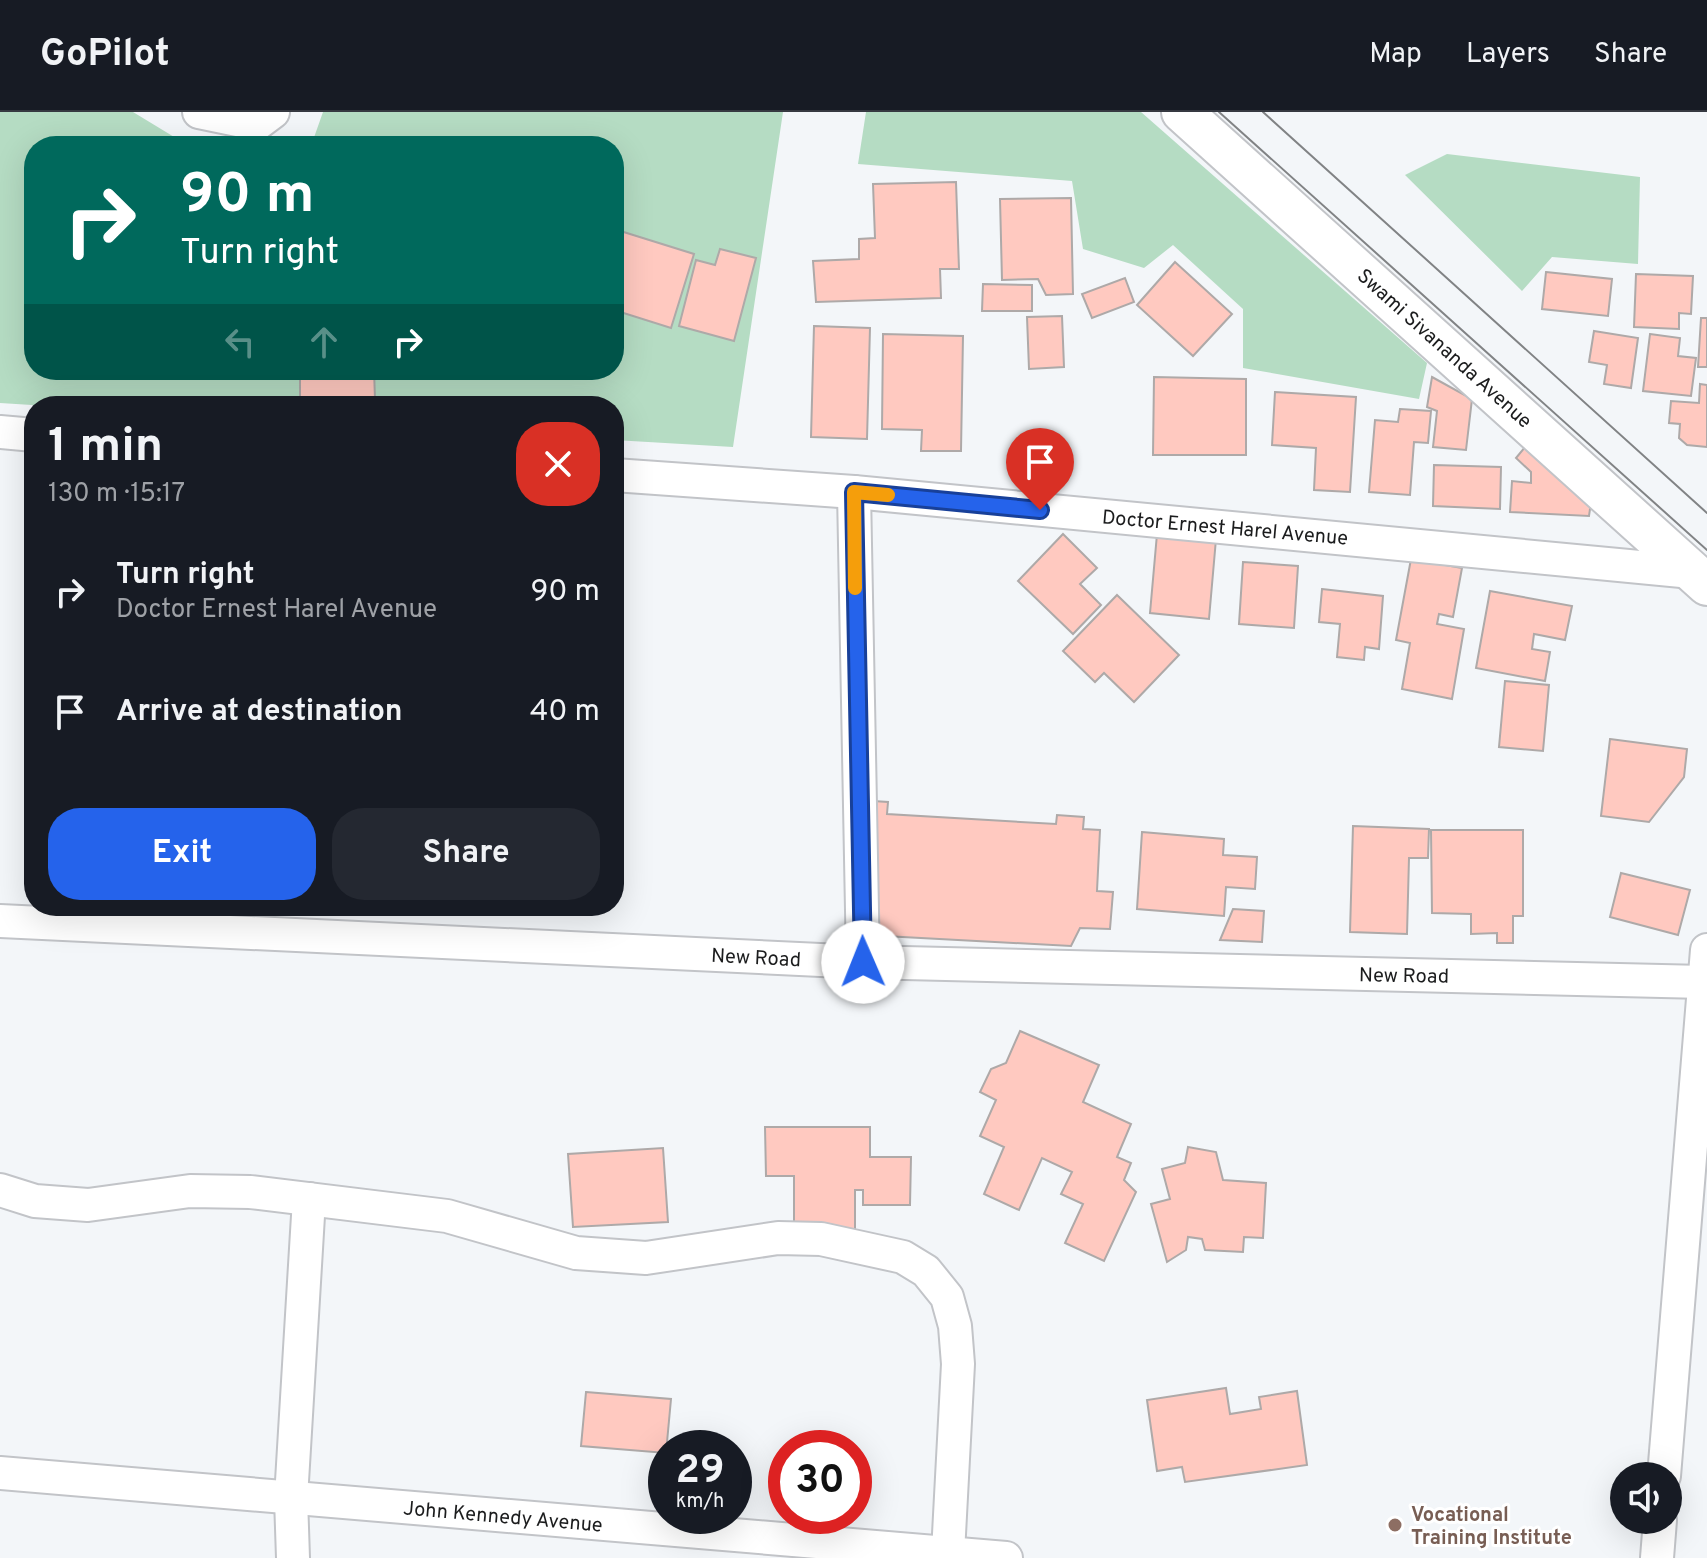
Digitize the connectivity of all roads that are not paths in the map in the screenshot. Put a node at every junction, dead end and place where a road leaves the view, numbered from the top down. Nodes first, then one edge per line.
1 (199, 112) edge
2 (273, 112) edge
3 (1182, 112) edge
4 (0, 432) edge
5 (24, 434) edge
6 (624, 476) edge
7 (854, 492) junction
8 (1699, 579) edge
9 (0, 921) edge
10 (1707, 950) edge
11 (863, 962) junction
12 (1704, 982) junction
13 (0, 1190) edge
14 (309, 1199) junction
15 (1665, 1462) edge
16 (0, 1473) edge
17 (291, 1498) junction
18 (1659, 1534) edge
19 (948, 1553) junction
20 (293, 1558) edge
21 (1006, 1558) edge
22 (1657, 1558) edge

1 - 2 street
3 - 8 street, Swami Sivananda Avenue
4 - 5 street
6 - 7 street, Doctor Ernest Harel Avenue
7 - 8 street, Doctor Ernest Harel Avenue
7 - 11 street
9 - 11 street, New Road
10 - 12 street
11 - 12 street, New Road
12 - 15 street
13 - 14 street
14 - 17 street
14 - 19 street
16 - 17 street, John Kennedy Avenue
17 - 19 street, John Kennedy Avenue
17 - 20 street
18 - 22 street
19 - 21 street, John Kennedy Avenue

